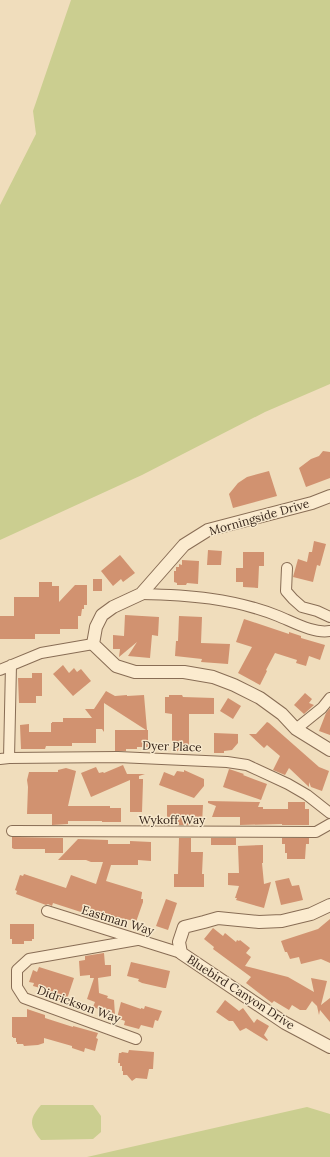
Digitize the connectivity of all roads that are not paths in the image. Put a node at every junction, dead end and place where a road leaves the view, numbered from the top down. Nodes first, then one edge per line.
1 (330, 496) edge
2 (287, 568) dead end
3 (141, 594) junction
4 (330, 617) edge
5 (330, 631) edge
6 (93, 644) junction
7 (10, 665) junction
8 (0, 670) edge
9 (330, 698) edge
10 (296, 730) junction
11 (330, 750) edge
12 (4, 758) edge
13 (330, 813) edge
14 (330, 824) edge
15 (12, 831) dead end
16 (330, 905) edge
17 (47, 911) dead end
18 (137, 940) junction
19 (181, 953) junction
20 (136, 1039) dead end
21 (330, 1047) edge

1 - 3 street, Morningside Drive
2 - 4 street
3 - 5 street
3 - 6 street
6 - 7 street
6 - 10 street
7 - 8 street
7 - 12 street
9 - 10 street
10 - 11 street
12 - 13 street, Dyer Place
14 - 15 street, Wykoff Way
16 - 19 street, Bluebird Canyon Drive
17 - 18 street, Eastman Way
18 - 19 street, Eastman Way
18 - 20 street, Didrickson Way
19 - 21 street, Bluebird Canyon Drive

